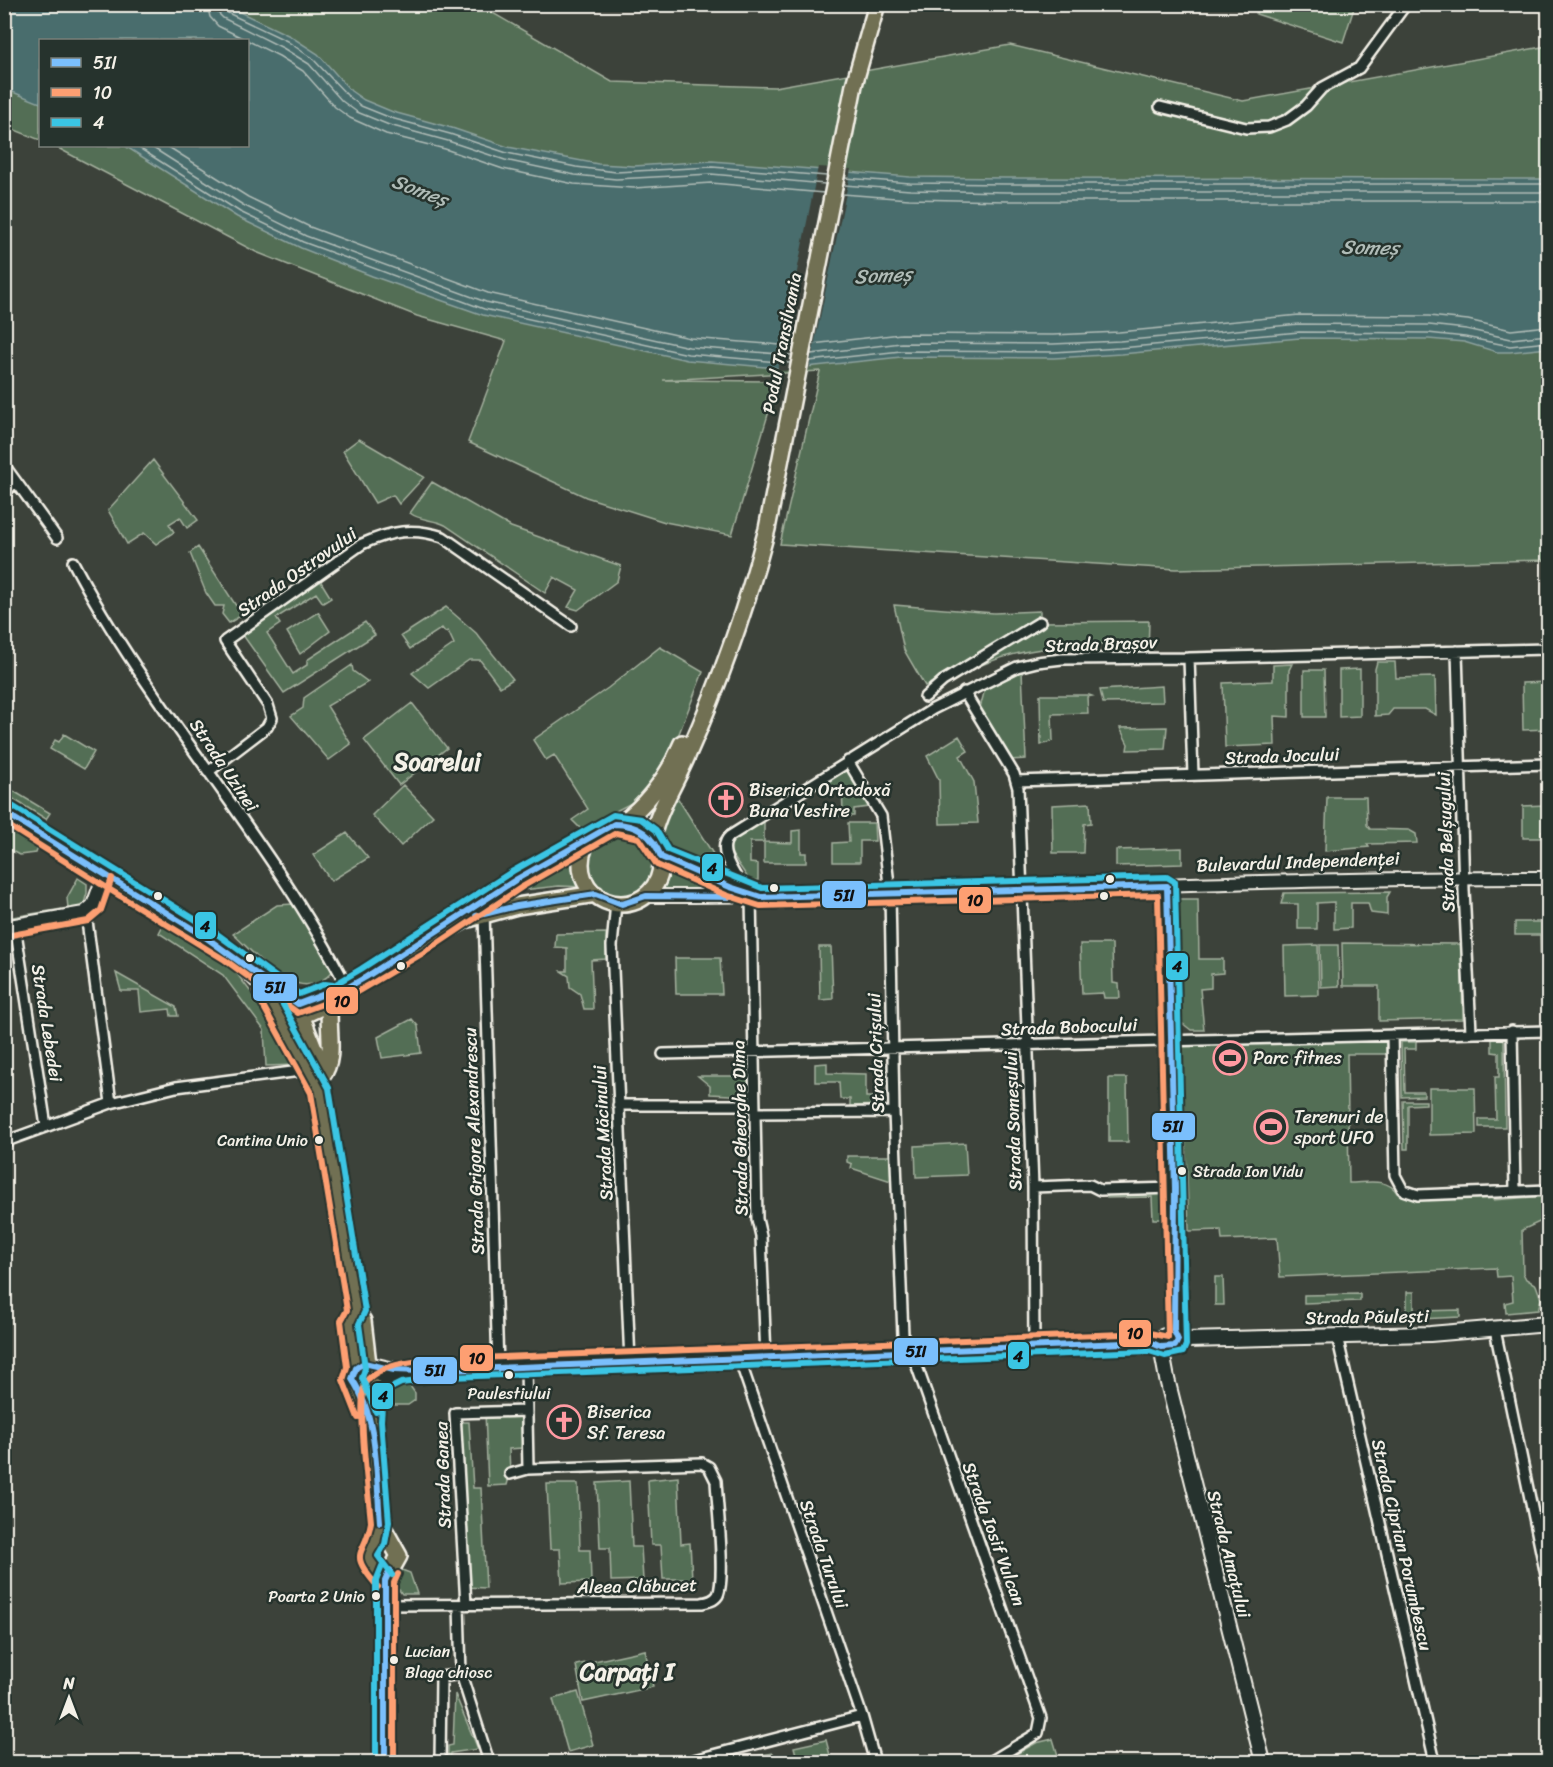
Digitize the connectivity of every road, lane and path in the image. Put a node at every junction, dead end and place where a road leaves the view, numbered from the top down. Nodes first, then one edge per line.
1 (869, 4) edge
2 (877, 4) edge
3 (1406, 4) edge
4 (1160, 107) dead end
5 (4, 465) edge
6 (15, 481) junction
7 (4, 495) edge
8 (57, 538) dead end
9 (73, 562) dead end
10 (1040, 622) dead end
11 (571, 626) dead end
12 (1548, 649) edge
13 (1458, 651) junction
14 (1189, 658) junction
15 (711, 686) junction
16 (964, 692) junction
17 (925, 697) dead end
18 (848, 761) junction
19 (1548, 764) edge
20 (1460, 767) junction
21 (208, 772) junction
22 (1193, 775) junction
23 (1017, 781) junction
24 (4, 812) edge
25 (622, 824) junction
26 (592, 836) junction
27 (652, 838) junction
28 (661, 857) junction
29 (104, 875) junction
30 (1463, 878) junction
31 (1548, 878) edge
32 (1167, 886) junction
33 (1021, 890) junction
34 (891, 893) junction
35 (596, 894) junction
36 (752, 895) junction
37 (646, 896) junction
38 (616, 903) junction
39 (84, 913) junction
40 (484, 914) junction
41 (10, 927) edge
42 (420, 944) junction
43 (243, 964) junction
44 (338, 995) junction
45 (300, 1011) junction
46 (283, 1020) junction
47 (1512, 1031) junction
48 (1548, 1031) edge
49 (1471, 1032) junction
50 (1392, 1035) junction
51 (1171, 1040) junction
52 (1026, 1044) junction
53 (892, 1049) junction
54 (755, 1051) junction
55 (663, 1054) dead end
56 (317, 1079) junction
57 (111, 1103) junction
58 (618, 1105) junction
59 (755, 1109) junction
60 (894, 1112) junction
61 (46, 1126) junction
62 (4, 1142) edge
63 (1033, 1187) junction
64 (1175, 1188) junction
65 (1548, 1190) edge
66 (1515, 1191) junction
67 (1548, 1324) edge
68 (1495, 1330) junction
69 (1337, 1336) junction
70 (1169, 1341) junction
71 (1034, 1347) junction
72 (912, 1353) junction
73 (766, 1357) junction
74 (739, 1358) junction
75 (630, 1362) junction
76 (365, 1365) junction
77 (526, 1366) junction
78 (498, 1367) junction
79 (418, 1371) junction
80 (376, 1385) junction
81 (358, 1388) junction
82 (527, 1411) junction
83 (373, 1436) junction
84 (528, 1469) junction
85 (510, 1474) dead end
86 (383, 1540) junction
87 (384, 1574) junction
88 (1548, 1585) edge
89 (385, 1605) junction
90 (463, 1605) junction
91 (461, 1674) junction
92 (862, 1716) junction
93 (385, 1762) edge
94 (440, 1762) edge
95 (489, 1762) edge
96 (686, 1762) edge
97 (875, 1762) edge
98 (990, 1762) edge
99 (1263, 1762) edge
100 (1434, 1762) edge

1 - 15 main road, Podul Transilvania
2 - 15 main road, Podul Transilvania
3 - 4 street
5 - 6 street
6 - 7 street
6 - 8 street
9 - 21 street, Strada Uzinei
10 - 17 street
11 - 21 street, Strada Ostrovului
12 - 13 street, Strada Brașov
13 - 14 street, Strada Brașov
13 - 20 street, Strada Belșugului
14 - 16 street, Strada Brașov
14 - 22 street
15 - 25 main road
15 - 27 main road
16 - 18 street, Strada Brașov
16 - 23 street, Strada Someșului
18 - 34 street, Strada Crișului
18 - 36 street, Strada Brașov
19 - 20 street, Strada Jocului
20 - 22 street, Strada Jocului
20 - 30 street, Strada Belșugului
21 - 44 street, Strada Uzinei
22 - 23 street, Strada Jocului
23 - 33 street, Strada Someșului
24 - 29 main road
25 - 26 main road
25 - 27 main road
26 - 35 main road
26 - 42 main road
27 - 28 main road
28 - 36 street, Bulevardul Independenței
28 - 37 main road
29 - 39 street
29 - 43 main road
30 - 31 street, Bulevardul Independenței
30 - 32 street, Bulevardul Independenței
30 - 49 street, Strada Belșugului
32 - 33 street, Bulevardul Independenței
32 - 51 street
33 - 34 street, Bulevardul Independenței
33 - 52 street, Strada Someșului
34 - 36 street, Bulevardul Independenței
34 - 53 street, Strada Crișului
35 - 38 main road
35 - 40 main road
36 - 37 street, Bulevardul Independenței
36 - 54 street, Strada Gheorghe Dima
37 - 38 main road, Bulevardul Independenței
38 - 58 street, Strada Măcinului
39 - 41 street
39 - 57 street
40 - 42 main road
40 - 78 street, Strada Grigore Alexandrescu
41 - 61 street, Strada Lebedei
42 - 44 main road
43 - 45 main road
43 - 46 main road
44 - 45 main road
44 - 56 main road
45 - 46 main road
45 - 46 main road
45 - 56 main road
46 - 56 main road
47 - 48 street, Strada Bobocului
47 - 49 street, Strada Bobocului
47 - 66 street
49 - 50 street, Strada Bobocului
50 - 51 street, Strada Bobocului
50 - 66 street
51 - 52 street, Strada Bobocului
51 - 64 street
52 - 53 street, Strada Bobocului
52 - 63 street, Strada Someșului
53 - 54 street, Strada Bobocului
53 - 60 street, Strada Crișului
54 - 55 street, Strada Bobocului
54 - 59 street, Strada Gheorghe Dima
56 - 57 street
56 - 76 main road
57 - 61 street
58 - 59 street
58 - 75 street, Strada Măcinului
59 - 60 street
59 - 73 street, Strada Gheorghe Dima
60 - 72 street, Strada Crișului
61 - 62 street
63 - 64 street
63 - 71 street, Strada Someșului
64 - 70 street
65 - 66 street
67 - 68 main road, Strada Păulești
68 - 69 main road, Strada Păulești
68 - 88 street
69 - 70 main road, Strada Păulești
69 - 100 street, Strada Ciprian Porumbescu
70 - 71 main road, Strada Păulești
70 - 99 main road, Strada Amațului
71 - 72 main road, Strada Păulești
72 - 73 main road, Strada Păulești
72 - 98 street, Strada Iosif Vulcan
73 - 74 main road, Strada Păulești
74 - 75 main road, Strada Păulești
74 - 92 street, Strada Turului
75 - 77 main road, Strada Păulești
76 - 79 main road, Strada Păulești
76 - 80 main road
76 - 81 main road
77 - 78 main road, Strada Păulești
77 - 82 street
78 - 79 main road, Strada Păulești
79 - 80 main road, Strada Păulești
80 - 81 main road
80 - 83 main road
81 - 83 main road
82 - 84 street
82 - 90 street, Strada Ganea
83 - 86 main road
84 - 85 street, Aleea Clăbucet
84 - 90 street, Aleea Clăbucet
86 - 87 main road
86 - 87 main road
87 - 89 main road
89 - 90 street, Aleea Clăbucet
89 - 93 main road
90 - 91 street, Strada Ganea
91 - 94 street
91 - 95 street, Strada Ganea
92 - 96 street
92 - 97 street, Strada Turului

